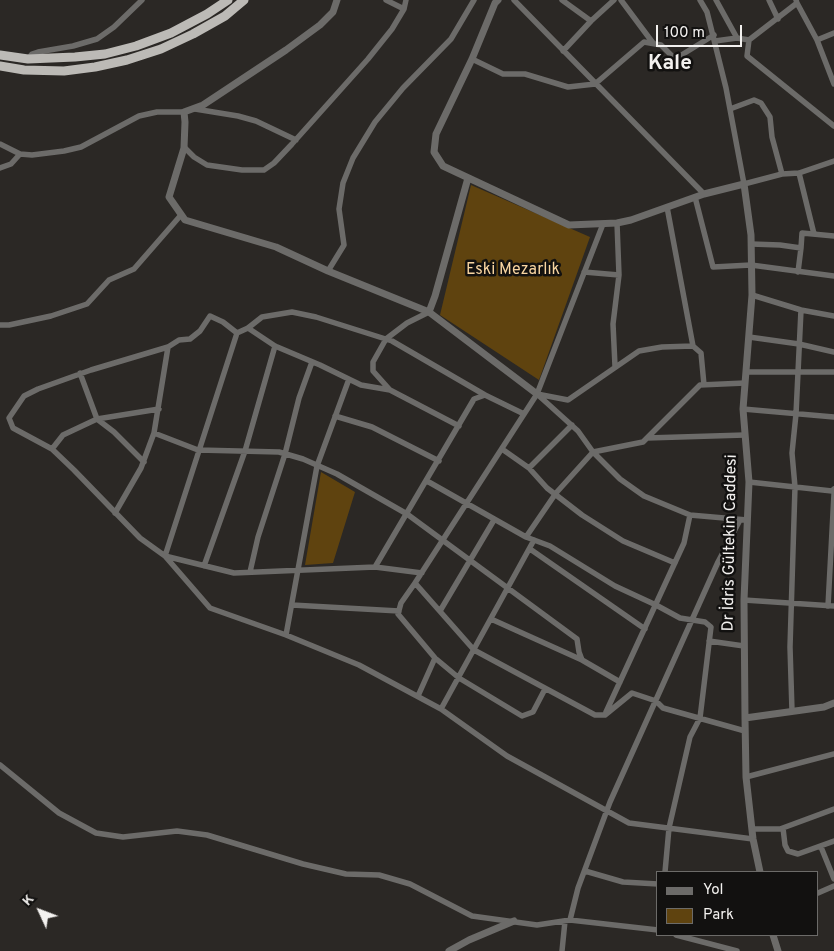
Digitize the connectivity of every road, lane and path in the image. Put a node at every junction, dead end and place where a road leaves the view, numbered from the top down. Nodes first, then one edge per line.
1 (142, 0) edge
2 (228, 0) edge
3 (244, 0) edge
4 (337, 0) edge
5 (386, 0) edge
6 (406, 0) edge
7 (474, 0) edge
8 (498, 0) edge
9 (514, 0) edge
10 (562, 0) edge
11 (614, 0) edge
12 (621, 0) edge
13 (700, 0) edge
14 (717, 0) edge
15 (769, 0) edge
16 (797, 1) edge
17 (404, 9) junction
18 (778, 19) junction
19 (591, 21) junction
20 (834, 33) edge
21 (714, 38) junction
22 (738, 38) junction
23 (750, 40) junction
24 (817, 40) junction
25 (653, 44) junction
26 (563, 51) junction
27 (0, 55) edge
28 (28, 59) junction
29 (472, 59) junction
30 (0, 66) edge
31 (595, 84) junction
32 (834, 84) edge
33 (193, 108) junction
34 (730, 108) junction
35 (184, 112) junction
36 (834, 126) edge
37 (296, 140) junction
38 (0, 144) edge
39 (184, 147) junction
40 (20, 154) junction
41 (834, 161) edge
42 (0, 168) edge
43 (799, 173) junction
44 (782, 174) junction
45 (468, 178) junction
46 (744, 184) junction
47 (704, 194) junction
48 (696, 197) junction
49 (667, 207) junction
50 (181, 215) junction
51 (617, 223) junction
52 (603, 224) junction
53 (814, 234) junction
54 (834, 236) edge
55 (751, 244) junction
56 (801, 248) junction
57 (751, 265) junction
58 (328, 271) junction
59 (584, 272) junction
60 (798, 272) junction
61 (619, 275) junction
62 (834, 276) edge
63 (752, 295) junction
64 (801, 310) junction
65 (428, 312) junction
66 (834, 316) edge
67 (0, 325) edge
68 (248, 328) junction
69 (237, 333) junction
70 (749, 337) junction
71 (386, 339) junction
72 (799, 344) junction
73 (275, 346) junction
74 (693, 346) junction
75 (168, 348) junction
76 (834, 352) edge
77 (312, 362) junction
78 (615, 366) junction
79 (798, 371) junction
80 (746, 372) junction
81 (834, 372) edge
82 (80, 374) junction
83 (349, 379) junction
84 (745, 383) junction
85 (704, 385) junction
86 (390, 390) junction
87 (537, 394) junction
88 (485, 395) junction
89 (159, 409) junction
90 (743, 409) junction
91 (524, 414) junction
92 (796, 414) junction
93 (335, 416) junction
94 (834, 417) edge
95 (97, 420) junction
96 (572, 425) junction
97 (459, 426) junction
98 (154, 433) junction
99 (745, 436) junction
100 (647, 438) junction
101 (52, 449) junction
102 (502, 449) junction
103 (198, 450) junction
104 (245, 451) junction
105 (593, 452) junction
106 (285, 454) junction
107 (439, 461) junction
108 (144, 462) junction
109 (318, 466) junction
110 (529, 468) junction
111 (427, 481) junction
112 (749, 482) junction
113 (795, 487) junction
114 (834, 489) edge
115 (556, 492) junction
116 (834, 494) edge
117 (467, 503) junction
118 (115, 513) junction
119 (408, 514) junction
120 (690, 515) junction
121 (494, 520) junction
122 (743, 520) junction
123 (526, 537) junction
124 (443, 540) junction
125 (534, 540) junction
126 (530, 549) junction
127 (165, 556) junction
128 (471, 561) junction
129 (675, 563) junction
130 (204, 566) junction
131 (375, 567) junction
132 (299, 570) junction
133 (250, 572) junction
134 (422, 573) junction
135 (415, 583) junction
136 (508, 588) junction
137 (744, 600) junction
138 (792, 604) junction
139 (292, 605) junction
140 (656, 605) junction
141 (831, 606) edge
142 (399, 611) junction
143 (440, 611) junction
144 (491, 619) junction
145 (692, 621) junction
146 (645, 629) junction
147 (286, 635) junction
148 (709, 641) junction
149 (744, 646) junction
150 (474, 650) junction
151 (435, 658) junction
152 (582, 660) junction
153 (459, 678) junction
154 (620, 682) junction
155 (545, 689) junction
156 (418, 696) junction
157 (656, 701) junction
158 (834, 703) edge
159 (441, 709) junction
160 (792, 711) junction
161 (605, 715) junction
162 (700, 718) junction
163 (745, 718) junction
164 (745, 731) junction
165 (834, 754) edge
166 (0, 765) edge
167 (746, 777) junction
168 (834, 809) edge
169 (607, 810) junction
170 (669, 828) junction
171 (782, 828) junction
172 (752, 829) junction
173 (753, 839) junction
174 (834, 841) edge
175 (821, 847) junction
176 (665, 871) edge
177 (760, 871) edge
178 (584, 872) junction
179 (834, 879) edge
180 (656, 884) edge
181 (834, 886) edge
182 (819, 893) edge
183 (514, 921) junction
184 (567, 921) junction
185 (656, 930) edge
186 (680, 936) edge
187 (773, 937) edge
188 (449, 951) edge
189 (562, 951) edge
190 (737, 951) edge
191 (776, 951) edge

1 - 28 street
2 - 28 highway
3 - 30 highway
4 - 33 street
5 - 17 street
6 - 17 street
7 - 58 street
8 - 29 street
9 - 26 street
10 - 19 street
11 - 19 street
12 - 25 street
13 - 21 street
14 - 22 street
15 - 18 street
16 - 18 street
16 - 24 street
17 - 37 street
18 - 23 street
19 - 26 street
20 - 24 street
21 - 22 street
21 - 25 street
21 - 34 street
22 - 23 street
23 - 36 street
24 - 32 street
25 - 31 street
26 - 31 street
27 - 28 highway
29 - 31 street
29 - 45 street
31 - 47 street
33 - 35 street
33 - 37 street
34 - 44 street
34 - 46 street
35 - 39 street
35 - 40 street
37 - 39 street
38 - 40 street
39 - 50 street
40 - 42 street
41 - 43 street
43 - 44 street
43 - 53 street
44 - 46 street
45 - 52 street
45 - 65 street
46 - 47 street
46 - 55 street, Dr İdris Gültekin Caddesi
47 - 48 street
48 - 49 street
48 - 57 street
49 - 51 street
49 - 74 street
50 - 58 street
50 - 67 street
51 - 52 street
51 - 61 street
52 - 59 street
53 - 54 street
53 - 56 street
55 - 56 street
55 - 57 street, Dr İdris Gültekin Caddesi
56 - 60 street
57 - 60 street
57 - 63 street, Dr İdris Gültekin Caddesi
58 - 65 street
59 - 61 street
59 - 87 street
60 - 62 street
61 - 78 street
63 - 64 street
63 - 70 street, Dr İdris Gültekin Caddesi
64 - 66 street
64 - 72 street
65 - 71 street
65 - 87 street
68 - 69 street
68 - 71 street
68 - 73 street
69 - 75 street
69 - 103 street
70 - 72 street
70 - 80 street, Dr İdris Gültekin Caddesi
71 - 86 street
71 - 88 street
72 - 76 street
72 - 79 street
73 - 77 street
73 - 104 street
74 - 78 street
74 - 85 street
75 - 82 street
75 - 89 street
77 - 83 street
77 - 106 street
78 - 87 street
79 - 80 street
79 - 81 street
79 - 92 street
80 - 84 street, Dr İdris Gültekin Caddesi
82 - 95 street
82 - 101 street
83 - 86 street
83 - 93 street
84 - 85 street
84 - 90 street, Dr İdris Gültekin Caddesi
85 - 100 street
86 - 97 street
87 - 91 street
87 - 96 street
88 - 91 street
88 - 97 street
89 - 95 street
89 - 98 street
90 - 92 street
90 - 99 street, Dr İdris Gültekin Caddesi
91 - 102 street
92 - 94 street
92 - 113 street
93 - 107 street
93 - 109 street
95 - 101 street
95 - 108 street
96 - 105 street
96 - 110 street
97 - 107 street
98 - 103 street
98 - 108 street
99 - 100 street
99 - 112 street, Dr İdris Gültekin Caddesi
100 - 105 street
101 - 118 street
102 - 110 street
102 - 117 street
103 - 104 street
103 - 127 street
104 - 106 street
104 - 130 street
105 - 115 street
105 - 120 street
106 - 109 street
106 - 133 street
107 - 111 street
108 - 118 street
109 - 119 street
109 - 132 street
110 - 115 street
111 - 117 street
111 - 119 street
112 - 113 street
112 - 122 street, Dr İdris Gültekin Caddesi
113 - 114 street
113 - 138 street
115 - 123 street
115 - 129 street
116 - 141 street
117 - 121 street
117 - 124 street
118 - 127 street
119 - 124 street
119 - 131 street
120 - 122 street
120 - 129 street
121 - 123 street
121 - 128 street
122 - 137 street, Dr İdris Gültekin Caddesi
122 - 145 street
123 - 125 street
124 - 128 street
124 - 134 street
125 - 126 street
125 - 140 street
126 - 136 street
126 - 146 street
127 - 130 street
127 - 147 street
128 - 136 street
128 - 143 street
129 - 140 street
130 - 133 street
131 - 132 street
131 - 134 street
132 - 133 street
132 - 139 street
134 - 135 street
135 - 142 street
135 - 143 street
136 - 144 street
136 - 152 street
137 - 138 street
137 - 149 street, Dr İdris Gültekin Caddesi
138 - 141 street
138 - 160 street
139 - 142 street
139 - 147 street
140 - 145 street
140 - 146 street
142 - 151 street
143 - 150 street
144 - 150 street
144 - 152 street
145 - 148 street
145 - 157 street
146 - 154 street
147 - 156 street
148 - 149 street
148 - 162 street
149 - 163 street, Dr İdris Gültekin Caddesi
150 - 153 street
150 - 155 street
151 - 153 street
151 - 156 street
152 - 154 street
153 - 155 street
153 - 159 street
154 - 161 street
155 - 161 street
156 - 159 street
157 - 161 street
157 - 162 street
157 - 169 street
158 - 160 street
159 - 169 street
160 - 163 street
162 - 164 street
162 - 170 street
163 - 164 street, Dr İdris Gültekin Caddesi
164 - 167 street, Dr İdris Gültekin Caddesi
165 - 167 street
166 - 183 street
167 - 172 street, Dr İdris Gültekin Caddesi
168 - 171 street
169 - 170 street
169 - 178 street
170 - 173 street
170 - 176 street
171 - 172 street
171 - 175 street
172 - 173 street, Dr İdris Gültekin Caddesi
173 - 177 street, Dr İdris Gültekin Caddesi
174 - 175 street
175 - 179 street
178 - 180 street
178 - 184 street
181 - 182 street
183 - 184 street
183 - 188 street
184 - 185 street
184 - 189 street
186 - 190 street
187 - 191 street

